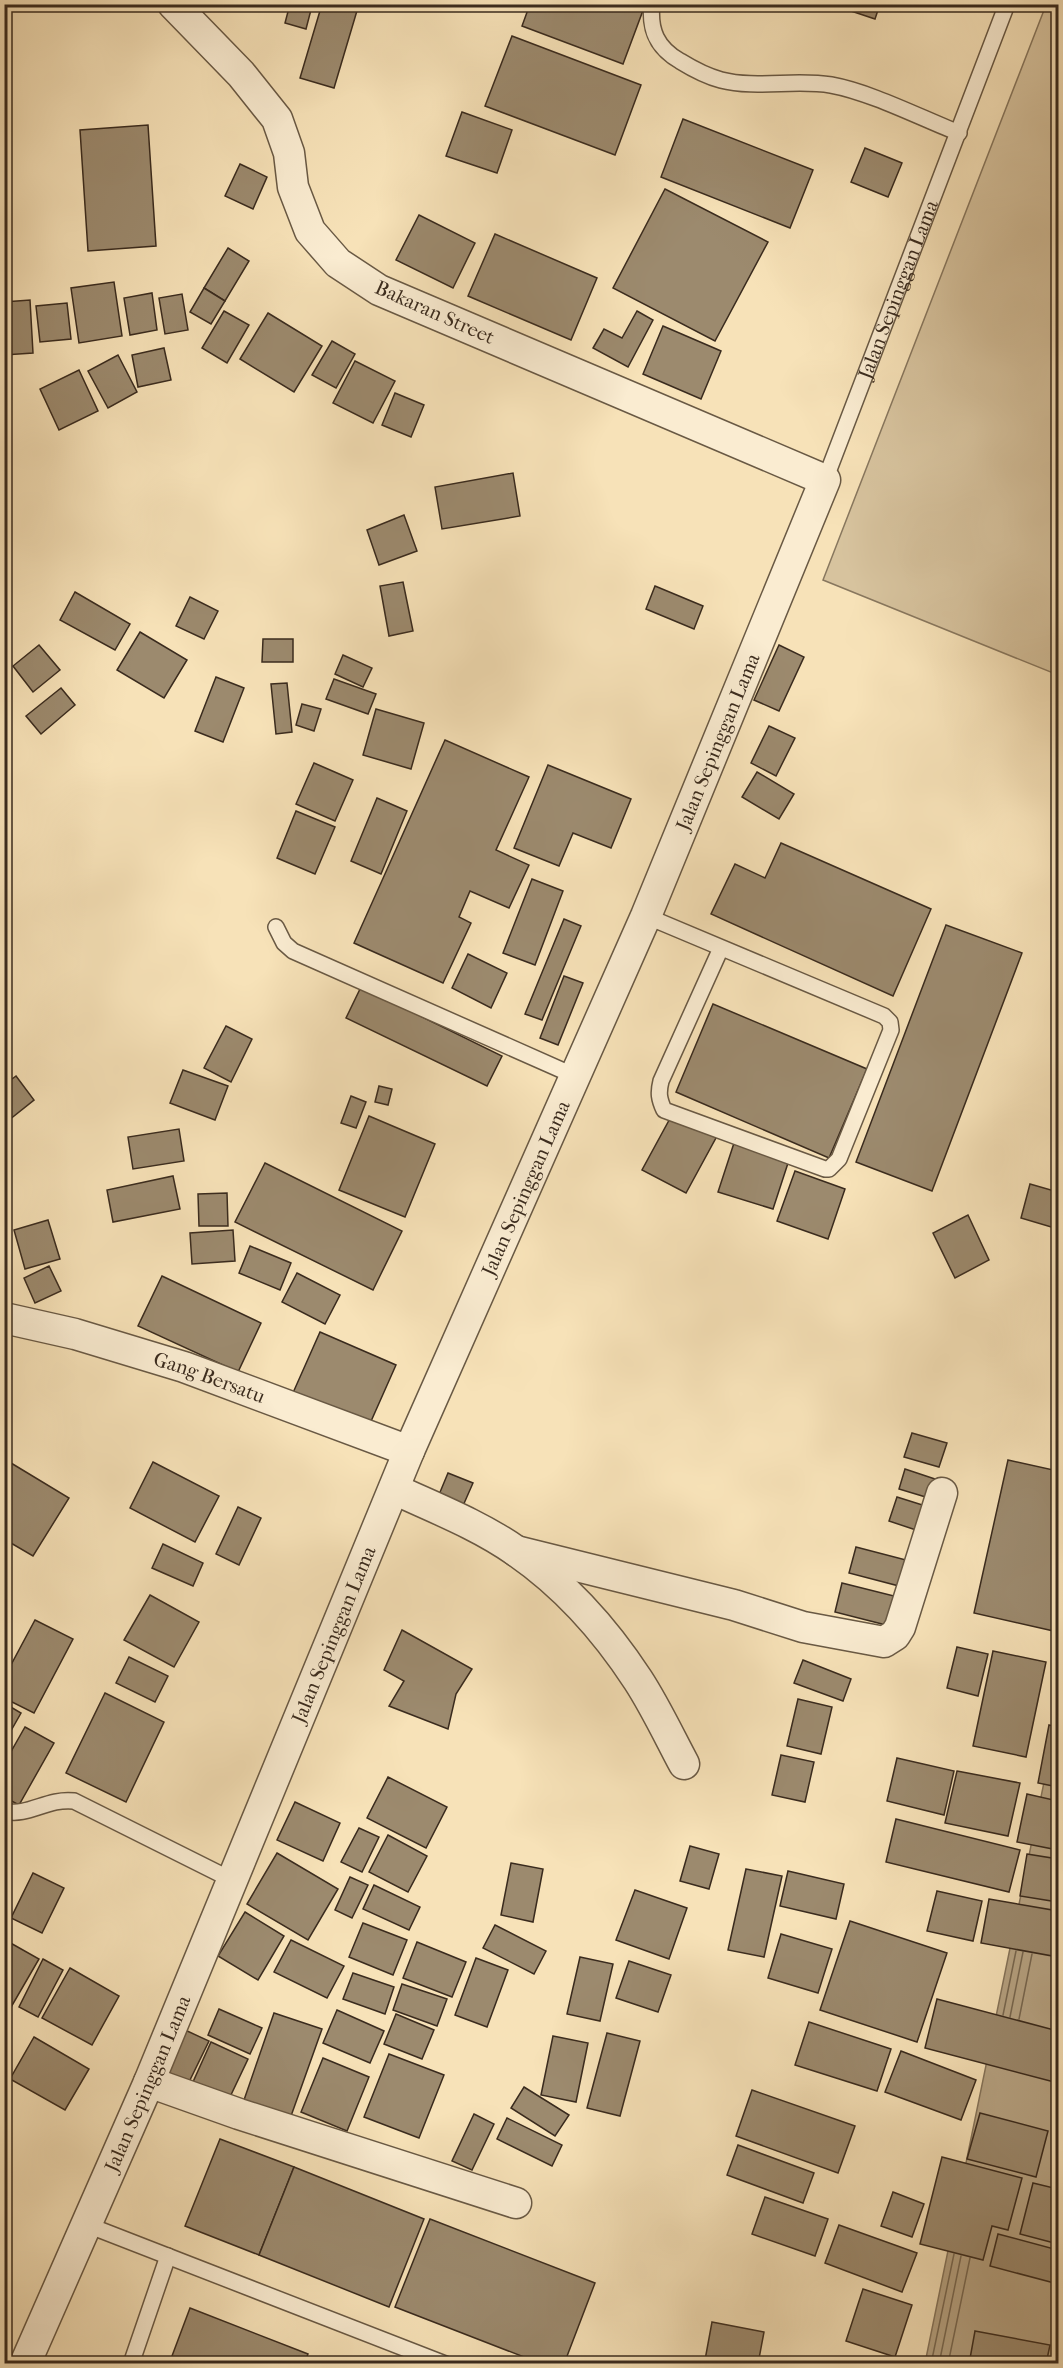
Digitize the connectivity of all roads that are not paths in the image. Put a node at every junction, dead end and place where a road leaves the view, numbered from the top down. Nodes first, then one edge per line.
1 (173, 4) edge
2 (652, 4) edge
3 (1007, 4) edge
4 (959, 133) junction
5 (825, 480) junction
6 (646, 916) junction
7 (276, 927) dead end
8 (721, 948) junction
9 (575, 1076) junction
10 (4, 1318) edge
11 (409, 1451) junction
12 (394, 1489) junction
13 (942, 1493) dead end
14 (516, 1551) junction
15 (684, 1764) dead end
16 (4, 1812) edge
17 (232, 1880) junction
18 (148, 2082) junction
19 (516, 2203) dead end
20 (85, 2224) junction
21 (168, 2256) junction
22 (25, 2364) edge
23 (131, 2364) edge
24 (446, 2364) edge

1 - 5 street, Bakaran Street
2 - 4 lane
3 - 4 lane, Jalan Sepinggan Lama
4 - 5 lane, Jalan Sepinggan Lama
5 - 6 street, Jalan Sepinggan Lama
6 - 8 lane
6 - 9 street, Jalan Sepinggan Lama
7 - 9 lane
8 - 8 lane
9 - 11 street, Jalan Sepinggan Lama
10 - 11 street, Gang Bersatu
11 - 12 street, Jalan Sepinggan Lama
12 - 14 street
12 - 17 street, Jalan Sepinggan Lama
13 - 14 street
14 - 15 street
16 - 17 lane
17 - 18 street, Jalan Sepinggan Lama
18 - 19 street
18 - 20 street, Jalan Sepinggan Lama
20 - 21 lane
20 - 22 street, Jalan Sepinggan Lama
21 - 23 lane
21 - 24 lane

